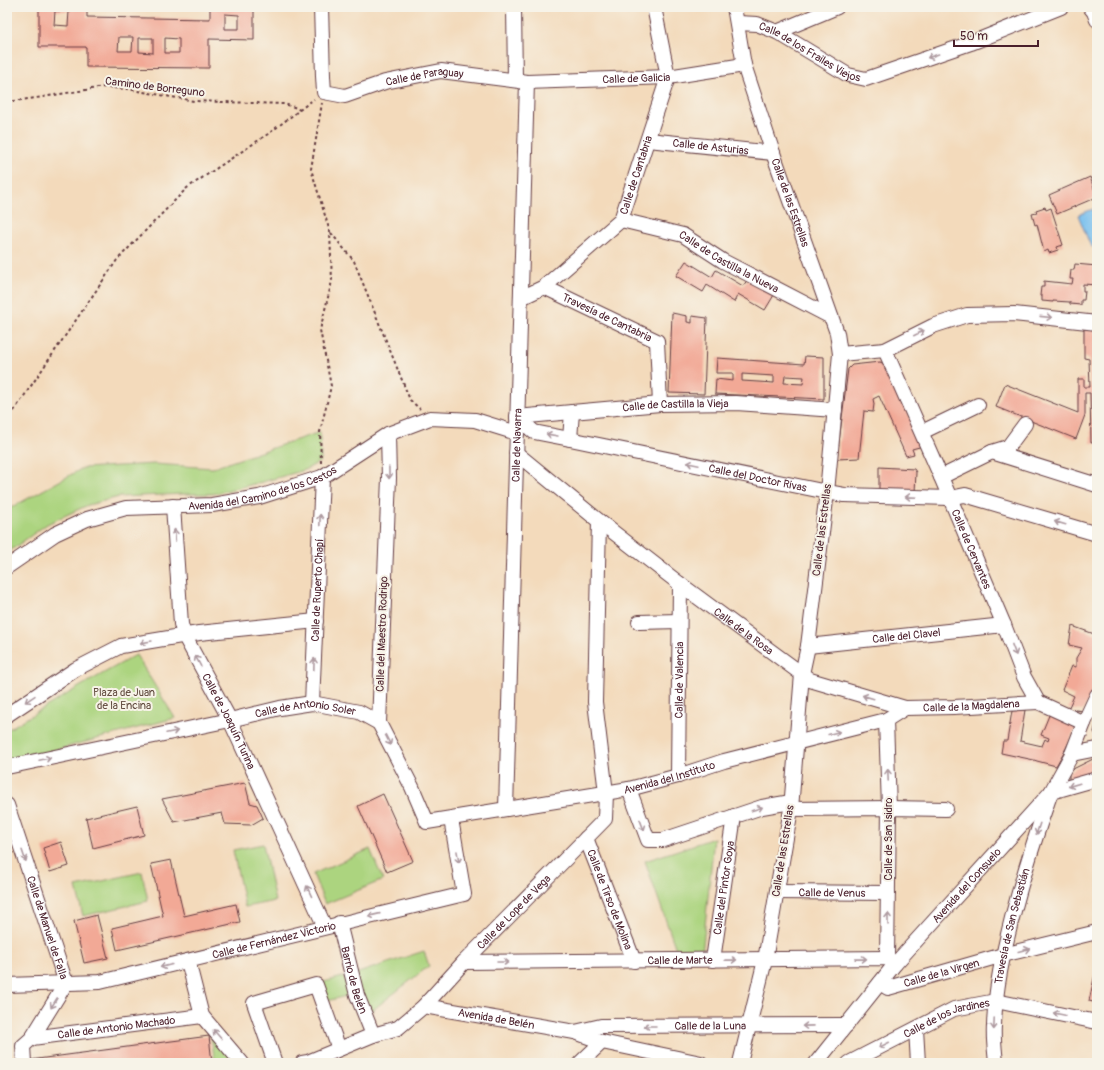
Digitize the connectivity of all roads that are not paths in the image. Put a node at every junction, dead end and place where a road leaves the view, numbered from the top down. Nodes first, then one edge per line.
1 (321, 7) edge
2 (514, 7) edge
3 (654, 7) edge
4 (734, 7) edge
5 (837, 7) edge
6 (1061, 7) edge
7 (1090, 7) edge
8 (821, 10) edge
9 (1097, 20) edge
10 (738, 23) junction
11 (777, 32) junction
12 (744, 65) junction
13 (668, 77) junction
14 (521, 81) junction
15 (648, 140) junction
16 (773, 153) junction
17 (621, 220) junction
18 (544, 287) junction
19 (521, 298) junction
20 (831, 317) junction
21 (1097, 323) edge
22 (885, 350) junction
23 (840, 354) junction
24 (660, 404) junction
25 (978, 405) dead end
26 (835, 410) junction
27 (572, 412) junction
28 (517, 417) junction
29 (1025, 424) dead end
30 (922, 432) junction
31 (517, 433) junction
32 (388, 434) junction
33 (570, 439) junction
34 (992, 452) junction
35 (516, 453) junction
36 (322, 477) junction
37 (941, 477) junction
38 (1097, 485) edge
39 (827, 492) junction
40 (950, 498) junction
41 (173, 506) junction
42 (598, 521) junction
43 (1097, 534) edge
44 (7, 567) edge
45 (680, 584) junction
46 (316, 621) junction
47 (679, 621) junction
48 (639, 622) dead end
49 (1004, 625) junction
50 (184, 635) junction
51 (808, 646) junction
52 (802, 674) junction
53 (1097, 695) edge
54 (1038, 702) junction
55 (312, 703) junction
56 (905, 708) junction
57 (7, 715) edge
58 (230, 720) junction
59 (886, 720) junction
60 (379, 723) junction
61 (1084, 723) junction
62 (796, 742) junction
63 (1097, 749) edge
64 (1072, 754) junction
65 (7, 767) edge
66 (678, 776) junction
67 (1097, 779) edge
68 (629, 788) junction
69 (1051, 792) junction
70 (606, 793) junction
71 (7, 805) edge
72 (791, 806) junction
73 (889, 808) junction
74 (506, 809) junction
75 (946, 809) dead end
76 (734, 816) junction
77 (451, 818) junction
78 (427, 822) joint
79 (586, 838) junction
80 (777, 892) junction
81 (888, 893) junction
82 (332, 925) junction
83 (1097, 932) edge
84 (1003, 955) junction
85 (713, 960) junction
86 (765, 960) junction
87 (188, 961) junction
88 (634, 961) junction
89 (891, 961) junction
90 (464, 962) junction
91 (66, 983) junction
92 (880, 983) junction
93 (7, 985) edge
94 (996, 1001) junction
95 (424, 1006) junction
96 (202, 1016) junction
97 (1097, 1022) edge
98 (847, 1025) junction
99 (749, 1026) junction
100 (916, 1029) junction
101 (575, 1032) junction
102 (373, 1035) junction
103 (32, 1038) junction
104 (602, 1042) junction
105 (339, 1049) junction
106 (682, 1061) edge
107 (24, 1063) edge
108 (242, 1063) edge
109 (275, 1063) edge
110 (306, 1063) edge
111 (580, 1063) edge
112 (701, 1063) edge
113 (740, 1063) edge
114 (816, 1063) edge
115 (849, 1063) edge
116 (918, 1063) edge
117 (996, 1063) edge

1 - 14 street, Calle de Paraguay
2 - 14 street, Calle de Navarra
3 - 13 street
4 - 10 street, Calle de las Estrellas
5 - 8 street
6 -> 11 street, Calle de los Frailes Viejos
7 - 9 street
8 - 11 street
10 - 11 street, Calle de los Frailes Viejos
10 - 12 street, Calle de las Estrellas
12 - 13 street, Calle de Galicia
12 - 16 street, Calle de las Estrellas
13 - 14 street, Calle de Galicia
13 - 15 street, Calle de Cantabria
14 - 19 street, Calle de Navarra
15 - 16 street, Calle de Asturias
15 - 17 street, Calle de Cantabria
16 - 20 street, Calle de las Estrellas
17 - 18 street, Calle de Cantabria
17 - 20 street, Calle de Castilla la Nueva
18 - 19 street, Calle de Cantabria
18 - 24 street, Travesía de Cantabria
19 - 28 street, Calle de Navarra
20 - 23 street, Calle de las Estrellas
22 -> 21 street
22 - 23 street
22 - 30 street, Calle de Cervantes
23 - 26 street, Calle de las Estrellas
24 - 26 street, Calle de Castilla la Vieja
24 - 27 street, Calle de Castilla la Vieja
25 - 30 street
26 - 39 street, Calle de las Estrellas
27 - 28 street, Calle de Castilla la Vieja
27 - 33 street
28 - 31 street, Calle de Navarra
33 -> 28 street, Calle del Doctor Rivas
29 - 34 street
30 - 37 street, Calle de Cervantes
31 - 32 street, Avenida del Camino de los Cestos
31 - 35 street, Calle de Navarra
32 - 36 street, Avenida del Camino de los Cestos
32 -> 60 street, Calle del Maestro Rodrigo
39 -> 33 street, Calle del Doctor Rivas
34 - 37 street
34 - 38 street
35 - 42 street, Calle de la Rosa
35 - 74 street, Calle de Navarra
36 - 41 street, Avenida del Camino de los Cestos
46 -> 36 street, Calle de Ruperto Chapí
37 - 40 street, Calle de Cervantes
40 -> 39 street, Calle del Doctor Rivas
39 - 51 street, Calle de las Estrellas
43 -> 40 street, Calle del Doctor Rivas
40 - 49 street, Calle de Cervantes
41 - 44 street, Avenida del Camino de los Cestos
50 -> 41 street, Calle de Joaquín Turina
42 - 45 street, Calle de la Rosa
42 - 70 street
45 - 47 street, Calle de Valencia
45 - 52 street, Calle de la Rosa
46 - 50 street
55 -> 46 street, Calle de Ruperto Chapí
47 - 48 street
47 - 66 street, Calle de Valencia
49 - 51 street, Calle del Clavel
49 -> 54 street, Calle de Cervantes
50 -> 57 street
58 -> 50 street, Calle de Joaquín Turina
51 - 52 street, Calle de las Estrellas
56 -> 52 street, Calle de la Rosa
52 - 62 street, Calle de las Estrellas
53 - 61 street, Avenida del Consuelo
54 - 56 street, Calle de la Magdalena
54 - 61 street
55 - 58 street, Calle de Antonio Soler
55 - 60 street, Calle de Antonio Soler
56 - 59 street, Avenida del Instituto
65 -> 58 street
82 -> 58 street, Calle de Joaquín Turina
62 -> 59 street, Avenida del Instituto
73 -> 59 street, Calle de San Isidro
60 -> 78 street, Calle del Maestro Rodrigo
61 - 64 street, Avenida del Consuelo
62 - 66 street, Avenida del Instituto
62 - 72 street, Calle de las Estrellas
63 - 64 street
64 - 69 street, Avenida del Consuelo
66 - 68 street, Avenida del Instituto
67 -> 69 street
68 - 70 street, Avenida del Instituto
68 -> 76 street
69 -> 84 street, Travesía de San Sebastián
69 - 89 street, Avenida del Consuelo
70 - 74 street, Avenida del Instituto
70 - 79 street, Calle de Lope de Vega
71 -> 91 street, Calle de Manuel de Falla
72 - 73 street
76 -> 72 street
72 - 80 street, Calle de las Estrellas
73 - 75 street
73 - 81 street, Calle de San Isidro
74 - 77 street, Avenida del Instituto
76 - 85 street, Calle del Pintor Goya
77 - 78 street, Avenida del Instituto
77 -> 82 street, Calle de Fernández Victorio
79 - 88 street, Calle de Tirso de Molina
79 - 90 street, Calle de Lope de Vega
80 - 81 street, Calle de Venus
80 - 86 street, Calle de las Estrellas
89 -> 81 street, Calle de San Isidro
82 - 87 street, Calle de Fernández Victorio
82 - 102 street, Barrio de Belén
84 -> 83 street, Calle de la Virgen
84 - 92 street, Calle de la Virgen
84 - 94 street, Travesía de San Sebastián
85 -> 86 street, Calle de Marte
85 - 88 street, Calle de Marte
86 -> 89 street, Calle de Marte
86 - 99 street, Calle de las Estrellas
87 -> 91 street, Calle de Fernández Victorio
87 - 96 street
90 -> 88 street, Calle de Marte
89 - 92 street, Avenida del Consuelo
90 - 95 street, Calle de Lope de Vega
91 - 93 street, Calle de Fernández Victorio
91 -> 103 street, Calle de Manuel de Falla
92 - 98 street, Avenida del Consuelo
97 -> 94 street, Calle de los Jardines
94 - 100 street, Calle de los Jardines
94 -> 117 street, Travesía de San Sebastián
95 - 101 street, Avenida de Belén
95 - 102 street
96 - 103 street, Calle de Antonio Machado
108 -> 96 street
98 -> 99 street, Calle de la Luna
98 - 114 street, Avenida del Consuelo
99 -> 101 street, Calle de la Luna
99 - 113 street, Calle de las Estrellas
100 -> 115 street, Calle de los Jardines
100 - 116 street
101 - 104 street, Avenida de Belén
102 - 105 street
103 - 107 street, Calle de Manuel de Falla
104 - 106 street, Avenida de Belén
104 - 111 street
105 - 109 street
105 - 110 street
106 - 112 street, Avenida de Belén

